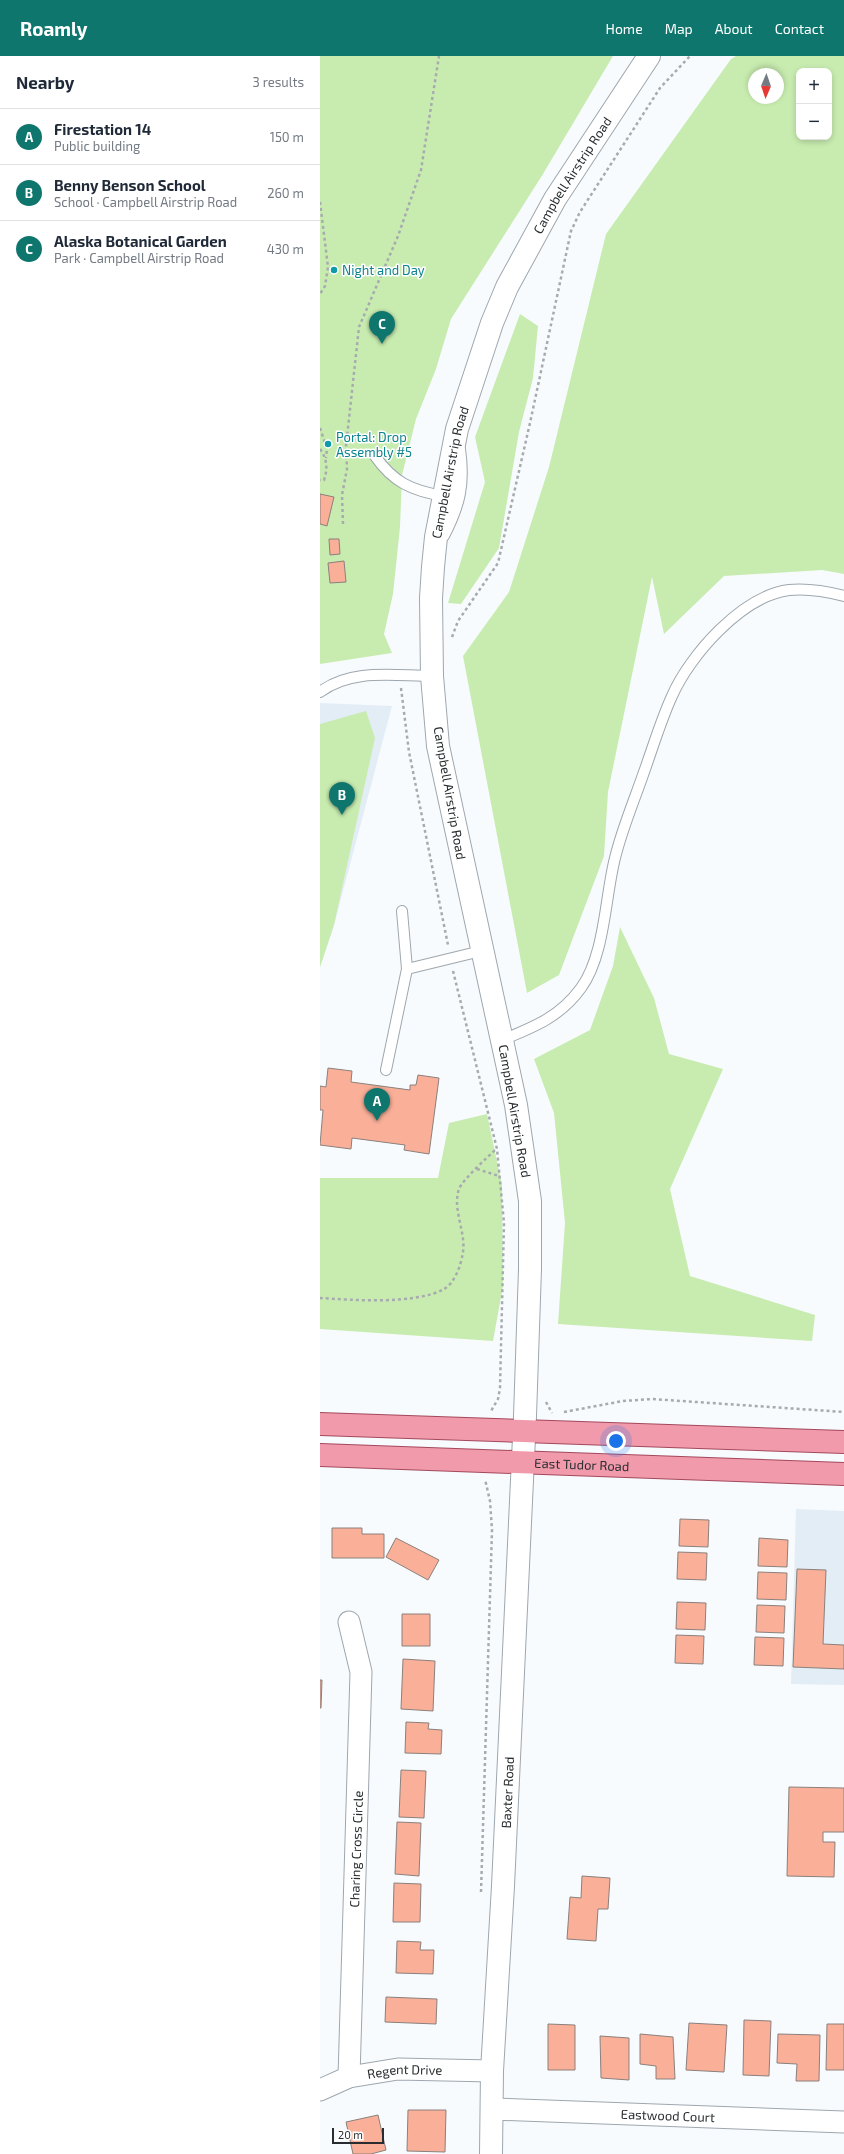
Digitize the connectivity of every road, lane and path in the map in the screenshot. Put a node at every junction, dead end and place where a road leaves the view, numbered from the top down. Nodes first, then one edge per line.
1 (439, 56) edge
2 (649, 56) edge
3 (690, 56) edge
4 (320, 202) edge
5 (320, 294) edge
6 (320, 428) edge
7 (456, 429) junction
8 (320, 449) edge
9 (375, 456) dead end
10 (326, 458) junction
11 (320, 480) edge
12 (444, 496) junction
13 (343, 524) dead end
14 (434, 553) junction
15 (844, 596) edge
16 (452, 642) dead end
17 (400, 676) junction
18 (432, 676) junction
19 (320, 692) edge
20 (402, 911) dead end
21 (482, 950) junction
22 (450, 959) junction
23 (407, 969) junction
24 (502, 1040) junction
25 (386, 1070) dead end
26 (497, 1149) junction
27 (477, 1169) junction
28 (499, 1176) junction
29 (320, 1298) edge
30 (545, 1400) dead end
31 (844, 1412) edge
32 (488, 1413) dead end
33 (320, 1424) edge
34 (524, 1431) junction
35 (844, 1442) edge
36 (320, 1455) edge
37 (522, 1463) junction
38 (844, 1474) edge
39 (485, 1479) dead end
40 (349, 1622) dead end
41 (481, 1893) dead end
42 (492, 2072) junction
43 (349, 2077) junction
44 (320, 2090) edge
45 (493, 2109) junction
46 (844, 2122) edge
47 (491, 2154) edge

1 - 13 path
2 - 7 street, Campbell Airstrip Road
3 - 16 path
4 - 5 path
6 - 10 path
7 - 12 street, Campbell Airstrip Road
7 - 14 lane
8 - 10 path
9 - 12 lane
10 - 11 path
12 - 14 street, Campbell Airstrip Road
14 - 18 street, Campbell Airstrip Road
15 - 24 lane
17 - 18 lane
17 - 19 lane
17 - 22 path
18 - 21 street, Campbell Airstrip Road
20 - 23 lane
21 - 22 lane
21 - 24 street, Campbell Airstrip Road
22 - 23 lane
22 - 26 path
23 - 25 lane
24 - 34 street, Campbell Airstrip Road
26 - 27 path
26 - 28 path
27 - 28 path
27 - 29 path
28 - 32 path
30 - 31 path
33 - 34 main road
34 - 35 main road
34 - 37 street, Baxter Road
36 - 37 main road, East Tudor Road
37 - 38 main road, East Tudor Road
37 - 42 street, Baxter Road
39 - 41 path
40 - 43 street, Charing Cross Circle
42 - 43 street, Regent Drive
42 - 45 street, Baxter Road
43 - 44 street, Regent Drive
45 - 46 street, Eastwood Court
45 - 47 street, Baxter Road

